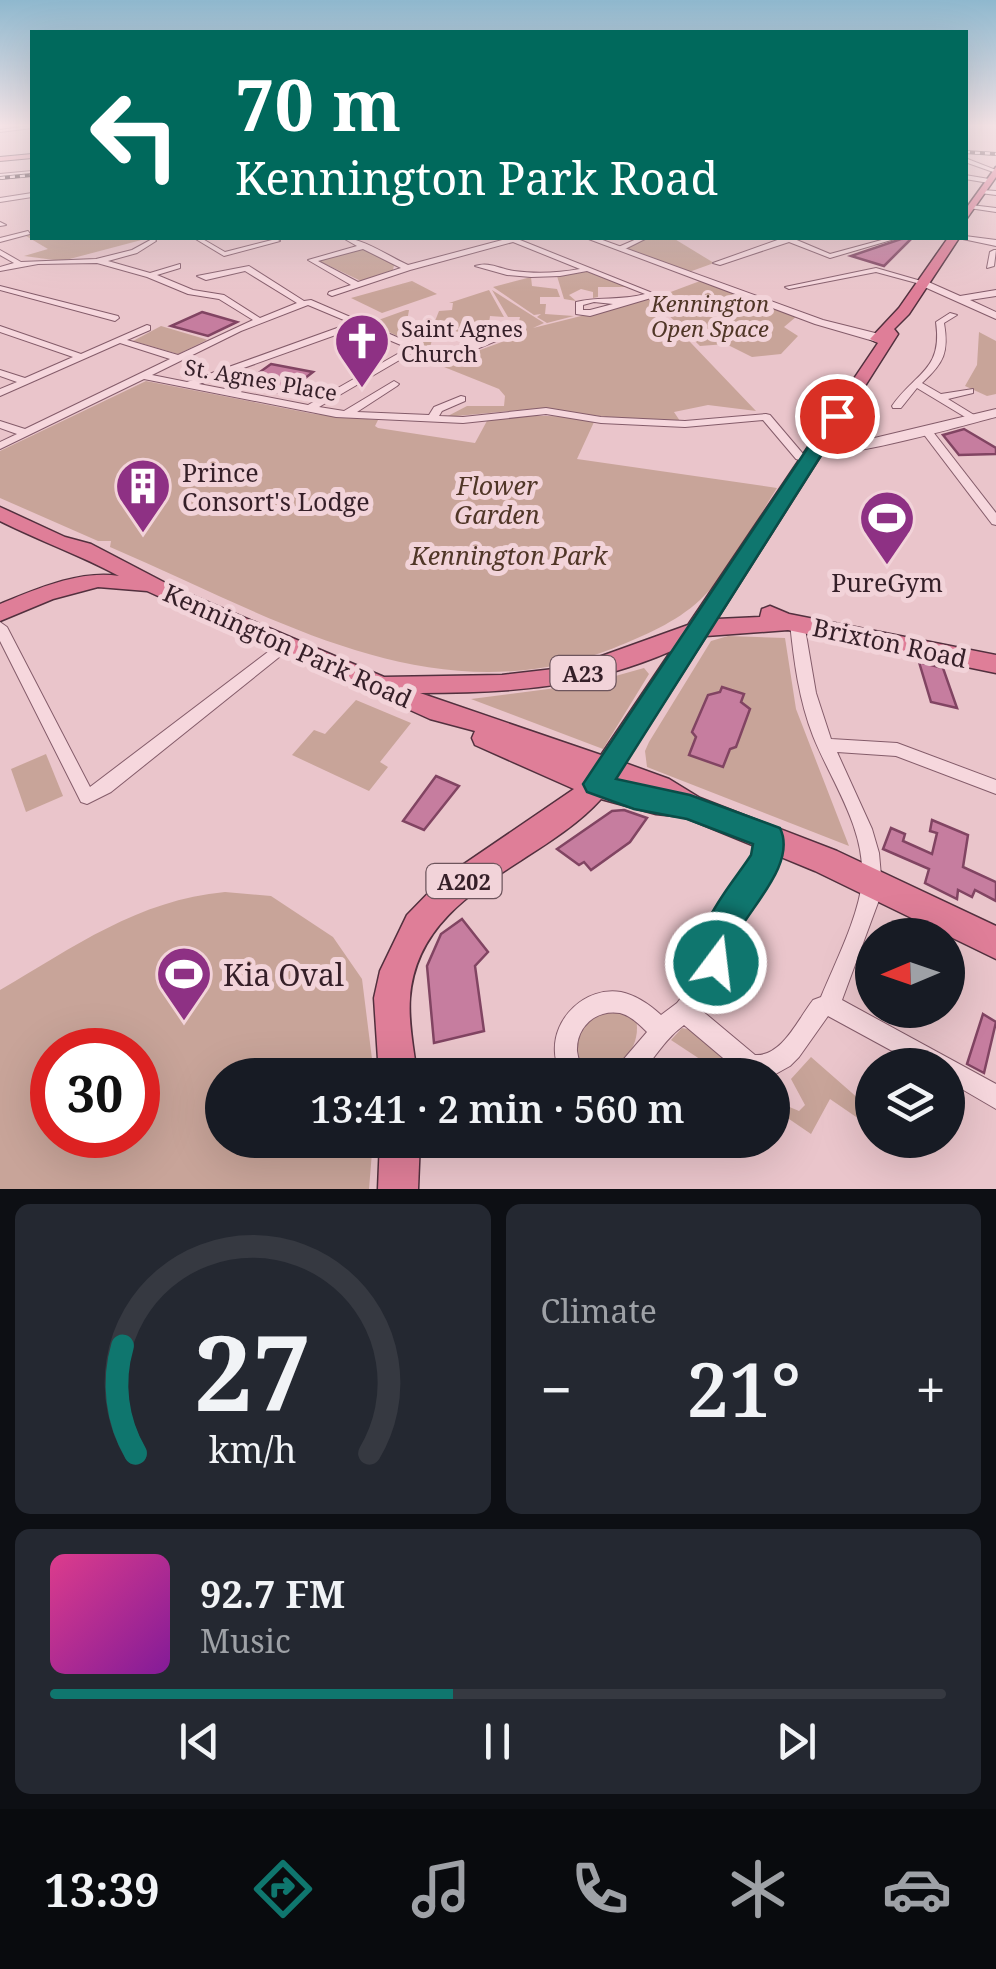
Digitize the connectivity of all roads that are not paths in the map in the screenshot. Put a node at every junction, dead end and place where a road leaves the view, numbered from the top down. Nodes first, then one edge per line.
1 (988, 181) edge
2 (982, 192) junction
3 (996, 193) edge
4 (30, 199) edge
5 (0, 200) edge
6 (30, 200) edge
7 (12, 205) dead end
8 (996, 210) edge
9 (968, 211) edge
10 (3, 225) edge
11 (0, 240) edge
12 (154, 240) edge
13 (200, 240) edge
14 (274, 240) edge
15 (351, 240) edge
16 (507, 240) edge
17 (519, 240) edge
18 (596, 240) edge
19 (639, 240) edge
20 (782, 240) edge
21 (793, 240) edge
22 (887, 240) edge
23 (951, 240) edge
24 (968, 240) edge
25 (366, 246) junction
26 (620, 248) junction
27 (995, 248) edge
28 (141, 250) junction
29 (0, 252) edge
30 (153, 253) dead end
31 (236, 260) dead end
32 (98, 261) junction
33 (18, 262) junction
34 (717, 263) dead end
35 (177, 266) dead end
36 (479, 266) dead end
37 (990, 266) dead end
38 (246, 268) junction
39 (408, 268) junction
40 (588, 268) junction
41 (0, 269) edge
42 (150, 275) junction
43 (206, 278) dead end
44 (924, 283) junction
45 (0, 285) edge
46 (357, 285) junction
47 (789, 287) dead end
48 (996, 293) edge
49 (332, 294) dead end
50 (963, 298) junction
51 (627, 302) junction
52 (306, 303) junction
53 (953, 316) dead end
54 (996, 316) edge
55 (258, 320) junction
56 (360, 323) junction
57 (0, 329) edge
58 (883, 335) junction
59 (120, 341) junction
60 (415, 348) junction
61 (472, 348) dead end
62 (82, 357) junction
63 (178, 358) junction
64 (0, 373) edge
65 (144, 376) junction
66 (26, 382) junction
67 (188, 384) junction
68 (394, 384) dead end
69 (918, 385) junction
70 (970, 391) dead end
71 (0, 394) edge
72 (941, 397) junction
73 (460, 398) dead end
74 (897, 406) dead end
75 (307, 410) junction
76 (400, 410) dead end
77 (996, 413) edge
78 (348, 414) junction
79 (389, 417) junction
80 (974, 418) junction
81 (432, 420) junction
82 (0, 424) edge
83 (926, 430) junction
84 (25, 434) junction
85 (0, 446) edge
86 (812, 455) junction
87 (979, 498) junction
88 (996, 498) edge
89 (0, 513) edge
90 (996, 522) edge
91 (96, 560) junction
92 (145, 582) junction
93 (45, 594) junction
94 (0, 613) edge
95 (706, 621) junction
96 (790, 622) junction
97 (0, 627) edge
98 (286, 646) junction
99 (996, 664) edge
100 (502, 684) junction
101 (384, 686) junction
102 (433, 709) junction
103 (825, 746) junction
104 (603, 776) junction
105 (996, 787) edge
106 (769, 837) junction
107 (876, 884) junction
108 (996, 943) edge
109 (829, 1005) junction
110 (685, 1012) junction
111 (660, 1029) junction
112 (909, 1048) edge
113 (397, 1058) edge
114 (567, 1058) edge
115 (640, 1058) edge
116 (965, 1079) edge
117 (996, 1096) edge
118 (399, 1158) edge
119 (398, 1189) edge

1 - 2 highway
2 - 3 street
2 - 9 highway
4 - 5 street
6 - 7 street
8 - 9 street
10 - 11 street
12 - 28 street
13 - 14 street
15 - 25 street
16 - 39 street
17 - 40 street
18 - 26 street
19 - 26 street
20 - 34 street
21 - 22 street
23 - 44 highway, A202
24 - 27 street
25 - 39 street
25 - 46 street
26 - 58 street
27 - 37 street
28 - 30 street
28 - 32 street
29 - 33 street
31 - 38 street
32 - 33 street
32 - 42 street
33 - 41 street
35 - 42 street
36 - 40 street
38 - 43 street
38 - 52 street
39 - 46 street
40 - 51 street
42 - 55 street
44 - 47 street
44 - 50 street
44 - 58 highway, A202
45 - 59 street
46 - 49 street
48 - 50 street
50 - 54 street
51 - 51 street
52 - 55 street
52 - 56 street
53 - 69 street
55 - 63 street
56 - 60 street
56 - 67 street
57 - 62 street
58 - 86 highway, A202
59 - 62 street
59 - 63 street
60 - 61 street
60 - 75 street
62 - 66 street
63 - 65 street
64 - 66 street
65 - 67 street, St. Agnes Place
65 - 84 street
66 - 71 street
67 - 75 street, St. Agnes Place
68 - 78 street
69 - 72 street
69 - 74 street
70 - 72 street
72 - 80 street
73 - 81 street
75 - 78 street, St. Agnes Place
76 - 79 street
77 - 80 street
78 - 79 street, St. Agnes Place
79 - 81 street, St. Agnes Place
80 - 83 street
81 - 86 street, St. Agnes Place
82 - 84 street
83 - 86 street
83 - 87 street
84 - 85 street
86 - 95 highway, A202
87 - 88 street
87 - 90 street
89 - 91 highway, Kennington Park Road
91 - 92 highway, Kennington Park Road
91 - 93 highway
92 - 93 highway
92 - 98 highway, Kennington Park Road
93 - 94 highway
95 - 96 highway, Brixton Road / A23
95 - 100 highway, Brixton Road / A23
95 - 104 highway, A202
96 - 99 highway, Brixton Road / A23
96 - 103 street
97 - 98 street
98 - 101 highway, Kennington Park Road
100 - 101 highway, Brixton Road / A23
100 - 102 highway, Brixton Road / A23
101 - 102 highway, Kennington Park Road
102 - 104 highway, Kennington Park Road
103 - 105 street
103 - 107 street
104 - 106 highway, Kennington Park Road
104 - 113 highway, A202
106 - 107 highway, Kennington Park Road
106 - 110 street
107 - 108 highway, Kennington Park Road
107 - 109 street
109 - 110 street
109 - 112 street
110 - 111 street
111 - 114 street
111 - 115 street
116 - 117 street
118 - 119 highway

